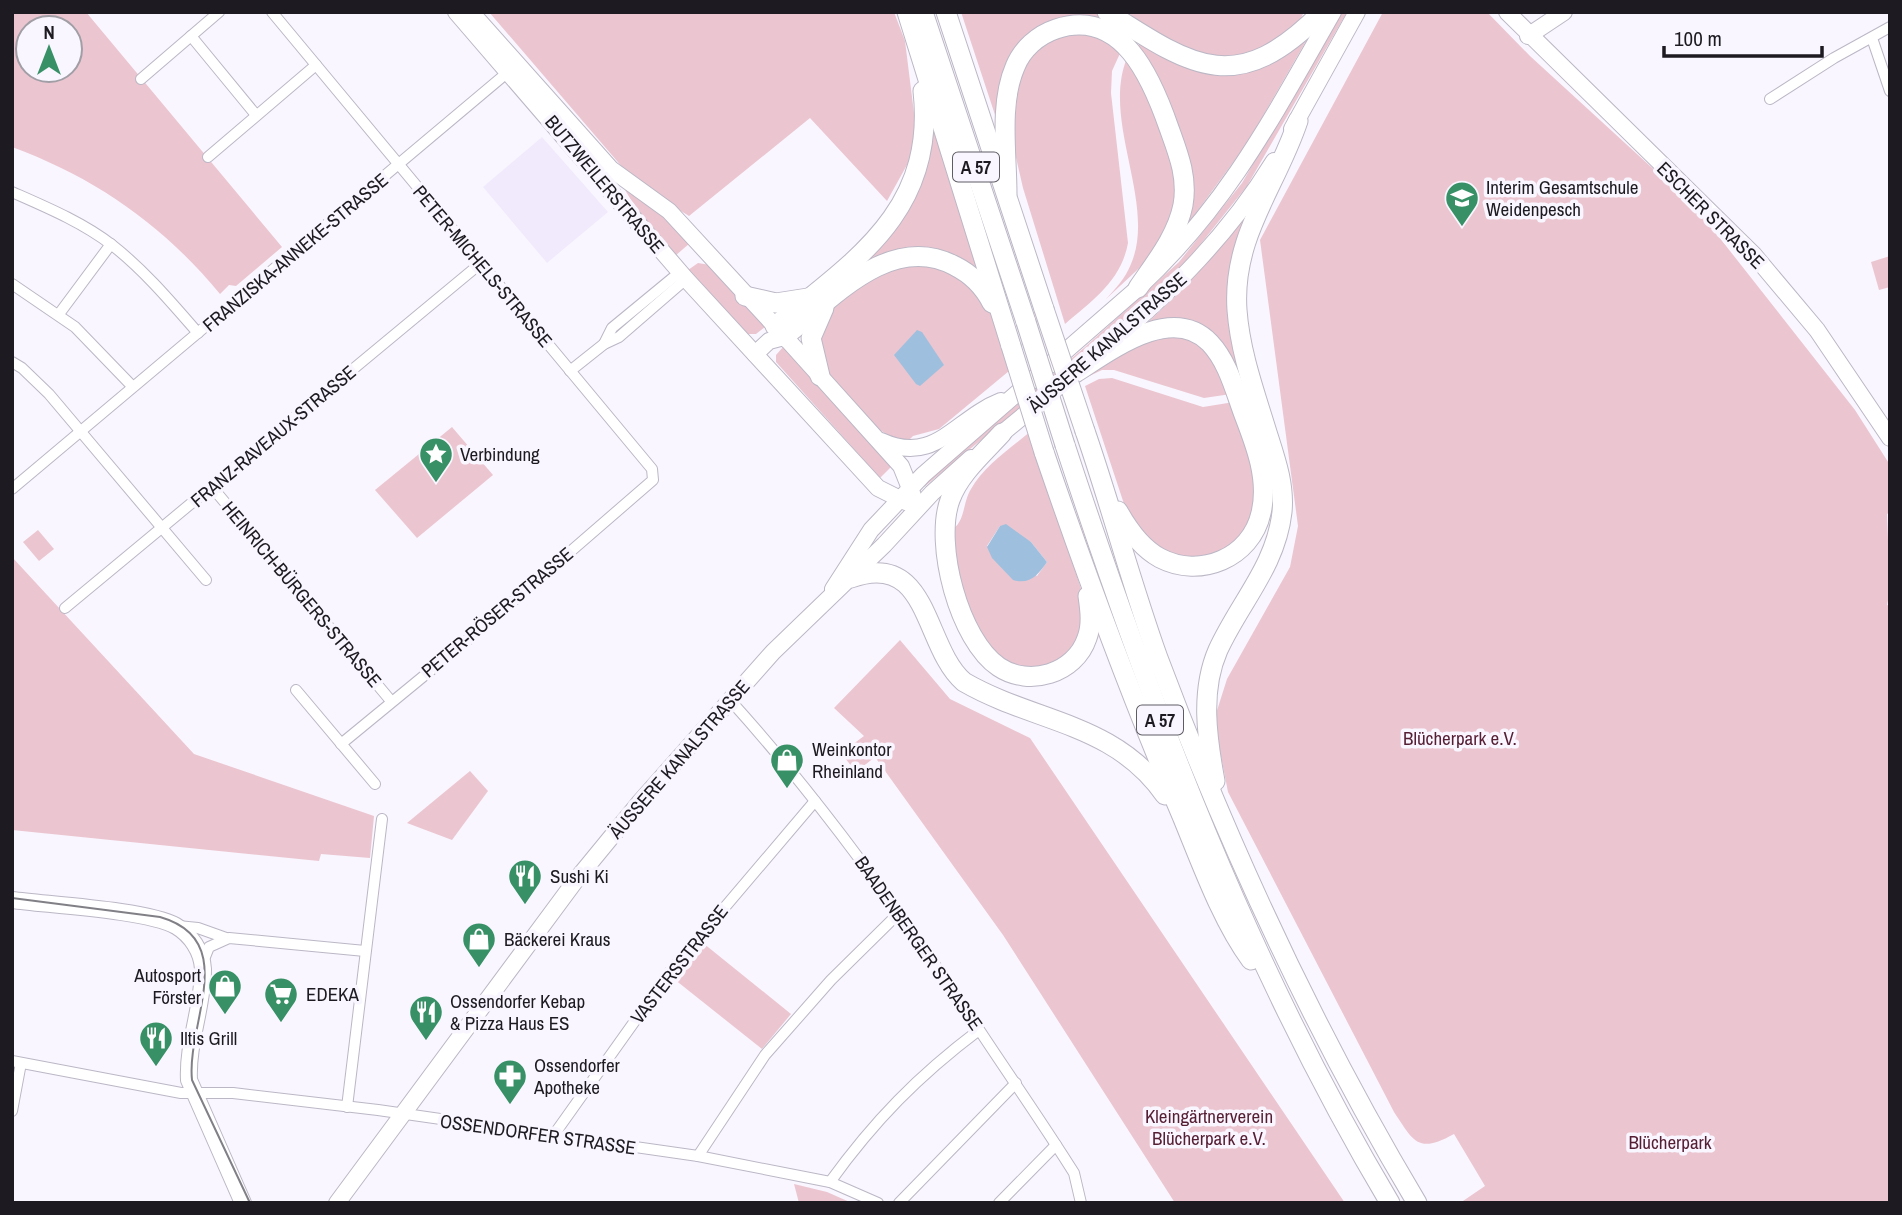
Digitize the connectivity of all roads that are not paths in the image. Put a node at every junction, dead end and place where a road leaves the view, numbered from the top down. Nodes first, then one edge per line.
1 (219, 12) edge
2 (272, 12) edge
3 (456, 12) edge
4 (471, 12) edge
5 (907, 12) edge
6 (923, 12) edge
7 (946, 12) edge
8 (1107, 12) edge
9 (1322, 12) edge
10 (1333, 12) edge
11 (1357, 12) edge
12 (1507, 12) edge
13 (1564, 12) edge
14 (1890, 27) edge
15 (191, 36) junction
16 (1528, 36) junction
17 (1872, 37) junction
18 (918, 45) junction
19 (316, 65) junction
20 (508, 72) junction
21 (141, 79) dead end
22 (1890, 91) edge
23 (1770, 99) dead end
24 (256, 115) junction
25 (1298, 121) junction
26 (208, 157) dead end
27 (399, 165) junction
28 (12, 192) edge
29 (1007, 194) junction
30 (111, 244) junction
31 (481, 263) junction
32 (683, 276) junction
33 (12, 284) edge
34 (1138, 288) junction
35 (745, 296) junction
36 (818, 301) junction
37 (59, 314) junction
38 (198, 333) junction
39 (776, 335) junction
40 (1011, 346) junction
41 (755, 354) junction
42 (12, 362) edge
43 (570, 370) junction
44 (1075, 373) junction
45 (820, 376) junction
46 (132, 386) junction
47 (1016, 395) junction
48 (80, 430) junction
49 (1002, 433) junction
50 (1890, 439) edge
51 (877, 440) junction
52 (653, 480) joint
53 (212, 487) junction
54 (877, 488) junction
55 (1105, 488) junction
56 (12, 489) edge
57 (905, 494) junction
58 (918, 508) junction
59 (163, 527) junction
60 (871, 530) junction
61 (1085, 567) junction
62 (851, 578) junction
63 (206, 580) dead end
64 (830, 594) junction
65 (65, 608) dead end
66 (296, 690) dead end
67 (730, 700) junction
68 (391, 701) junction
69 (341, 744) junction
70 (375, 785) dead end
71 (815, 801) junction
72 (382, 819) dead end
73 (1222, 820) junction
74 (1199, 857) junction
75 (12, 900) edge
76 (900, 912) junction
77 (176, 926) junction
78 (229, 938) junction
79 (365, 951) junction
80 (202, 964) junction
81 (1275, 988) junction
82 (979, 1030) junction
83 (16, 1062) edge
84 (1016, 1083) junction
85 (194, 1094) junction
86 (347, 1107) junction
87 (12, 1111) edge
88 (403, 1114) junction
89 (553, 1136) junction
90 (1056, 1145) junction
91 (698, 1156) junction
92 (830, 1182) junction
93 (240, 1195) edge
94 (251, 1203) edge
95 (337, 1203) edge
96 (878, 1203) edge
97 (899, 1203) edge
98 (999, 1203) edge
99 (1081, 1203) edge
100 (1390, 1203) edge
101 (1417, 1203) edge

1 - 15 street
2 - 19 street, PETER-MICHELS-STRASSE
3 - 20 main road, BUTZWEILERSTRASSE
4 - 35 main road, BUTZWEILERSTRASSE
5 - 18 highway
6 - 81 highway, A 57, bridge
7 - 29 highway, A 57
8 - 9 highway
10 - 34 main road, ÄUSSERE KANALSTRASSE
11 - 25 main road, ÄUSSERE KANALSTRASSE
12 - 16 main road, ESCHER STRASSE
13 - 16 main road
14 - 17 street
15 - 21 street
15 - 24 street
16 - 50 main road, ESCHER STRASSE
17 - 22 street
17 - 23 street
18 - 36 highway
18 - 40 highway
19 - 24 street
19 - 27 street, PETER-MICHELS-STRASSE
20 - 27 street, FRANZISKA-ANNEKE-STRASSE
20 - 32 main road, BUTZWEILERSTRASSE
24 - 26 street
25 - 44 main road, ÄUSSERE KANALSTRASSE
25 - 73 highway
27 - 31 street, PETER-MICHELS-STRASSE
27 - 38 street, FRANZISKA-ANNEKE-STRASSE
28 - 30 street
29 - 34 highway
29 - 55 highway, A 57, bridge
30 - 37 street
30 - 38 street
31 - 43 street, PETER-MICHELS-STRASSE
31 - 53 street, FRANZ-RAVEAUX-STRASSE
32 - 41 main road, BUTZWEILERSTRASSE
32 - 43 street
33 - 37 street
34 - 47 main road, ÄUSSERE KANALSTRASSE
35 - 36 highway
35 - 39 main road, BUTZWEILERSTRASSE
36 - 39 highway
36 - 40 highway
36 - 45 highway
37 - 46 street
38 - 46 street, FRANZISKA-ANNEKE-STRASSE
39 - 41 main road
39 - 45 main road, BUTZWEILERSTRASSE
40 - 61 highway, bridge
41 - 54 main road, BUTZWEILERSTRASSE
42 - 48 street
43 - 52 street, PETER-MICHELS-STRASSE
44 - 49 main road, ÄUSSERE KANALSTRASSE
44 - 55 highway
45 - 51 main road, BUTZWEILERSTRASSE
46 - 48 street, FRANZISKA-ANNEKE-STRASSE
47 - 51 main road
47 - 57 main road, ÄUSSERE KANALSTRASSE
48 - 56 street, FRANZISKA-ANNEKE-STRASSE
48 - 59 street
49 - 58 main road, ÄUSSERE KANALSTRASSE
49 - 61 highway
51 - 57 main road, BUTZWEILERSTRASSE
52 - 68 street, PETER-RÖSER-STRASSE
53 - 59 street, FRANZ-RAVEAUX-STRASSE
53 - 68 street, HEINRICH-BÜRGERS-STRASSE
54 - 57 main road, BUTZWEILERSTRASSE
54 - 60 main road
55 - 73 highway, A 57
57 - 58 main road, BUTZWEILERSTRASSE
57 - 60 main road, ÄUSSERE KANALSTRASSE
58 - 62 main road, ÄUSSERE KANALSTRASSE
59 - 63 street
59 - 65 street, FRANZ-RAVEAUX-STRASSE
60 - 64 main road, ÄUSSERE KANALSTRASSE
61 - 74 highway
62 - 64 main road, ÄUSSERE KANALSTRASSE
62 - 74 highway
64 - 67 main road, ÄUSSERE KANALSTRASSE
66 - 69 street
67 - 71 street, BAADENBERGER STRASSE
67 - 88 main road, ÄUSSERE KANALSTRASSE
68 - 69 street, PETER-RÖSER-STRASSE
69 - 70 street
71 - 76 street, BAADENBERGER STRASSE
71 - 89 street, VASTERSSTRASSE
72 - 79 street
73 - 101 highway, A 57
74 - 81 highway
75 - 77 main road
76 - 82 street, BAADENBERGER STRASSE
76 - 91 street
77 - 78 street
77 - 80 main road
78 - 79 street
78 - 80 street
79 - 86 street
80 - 85 main road
81 - 100 highway, A 57
82 - 84 street, BAADENBERGER STRASSE
82 - 92 street
83 - 85 street, OSSENDORFER STRASSE
83 - 87 street
84 - 90 street, BAADENBERGER STRASSE
84 - 97 street
85 - 86 street, OSSENDORFER STRASSE
85 - 93 main road
86 - 88 street, OSSENDORFER STRASSE
88 - 89 street, OSSENDORFER STRASSE
88 - 95 main road, ÄUSSERE KANALSTRASSE
89 - 91 street, OSSENDORFER STRASSE
90 - 98 street
90 - 99 street, BAADENBERGER STRASSE
91 - 92 street, OSSENDORFER STRASSE
92 - 96 street, OSSENDORFER STRASSE
93 - 94 main road

